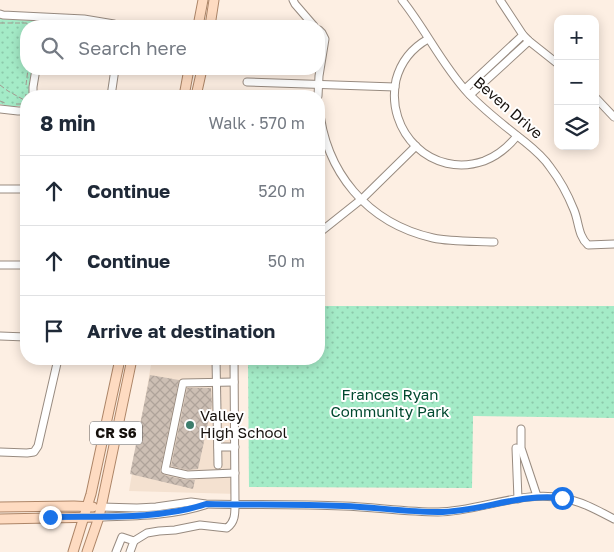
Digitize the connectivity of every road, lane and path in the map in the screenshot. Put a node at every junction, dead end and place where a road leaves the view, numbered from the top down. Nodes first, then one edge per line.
1 (203, 0) edge
2 (214, 0) edge
3 (293, 0) edge
4 (402, 0) edge
5 (500, 0) edge
6 (0, 14) edge
7 (43, 17) junction
8 (43, 20) edge
9 (81, 20) edge
10 (199, 20) edge
11 (211, 20) edge
12 (309, 20) edge
13 (0, 23) edge
14 (20, 23) edge
15 (523, 34) junction
16 (428, 39) junction
17 (529, 42) junction
18 (554, 61) edge
19 (35, 75) edge
20 (114, 75) edge
21 (188, 75) edge
22 (201, 75) edge
23 (320, 75) edge
24 (247, 82) dead end
25 (0, 84) edge
26 (319, 84) junction
27 (395, 87) junction
28 (465, 89) junction
29 (33, 90) edge
30 (111, 90) edge
31 (185, 90) edge
32 (197, 90) edge
33 (318, 90) edge
34 (470, 95) junction
35 (20, 98) edge
36 (0, 101) edge
37 (599, 101) edge
38 (6, 103) dead end
39 (12, 103) dead end
40 (20, 104) edge
41 (0, 109) edge
42 (20, 111) edge
43 (614, 117) edge
44 (517, 136) junction
45 (325, 146) edge
46 (416, 146) junction
47 (0, 189) edge
48 (20, 189) edge
49 (361, 200) junction
50 (325, 228) edge
51 (494, 242) dead end
52 (614, 244) edge
53 (0, 265) edge
54 (20, 265) edge
55 (0, 336) edge
56 (20, 337) edge
57 (57, 365) edge
58 (119, 365) edge
59 (131, 365) edge
60 (216, 365) edge
61 (234, 365) edge
62 (234, 382) junction
63 (216, 383) junction
64 (521, 430) dead end
65 (235, 447) junction
66 (218, 448) junction
67 (519, 448) junction
68 (0, 452) edge
69 (218, 465) dead end
70 (235, 473) junction
71 (538, 496) junction
72 (518, 499) junction
73 (206, 504) junction
74 (236, 505) junction
75 (0, 506) edge
76 (88, 506) junction
77 (101, 507) junction
78 (84, 517) junction
79 (99, 517) junction
80 (0, 519) edge
81 (614, 519) edge
82 (134, 541) junction
83 (73, 552) edge
84 (87, 552) edge
85 (116, 552) edge
86 (130, 552) edge

1 - 10 main road
2 - 11 main road
3 - 12 street
4 - 16 street, Beven Drive
5 - 15 street
6 - 7 street
7 - 8 street
7 - 9 street
13 - 14 path
15 - 17 street
15 - 28 street
16 - 27 street
16 - 28 street, Beven Drive
17 - 18 street
17 - 34 street
19 - 29 street
20 - 30 street
21 - 31 main road
22 - 32 main road
23 - 26 street
24 - 26 street
25 - 35 path
26 - 27 street
26 - 33 street
27 - 46 street
28 - 34 street, Beven Drive
34 - 44 street, Beven Drive
36 - 38 path
37 - 43 street
39 - 40 path
41 - 42 street
44 - 46 street
44 - 52 street, Beven Drive
45 - 49 street
46 - 49 street
47 - 48 street
49 - 50 street
49 - 51 street
53 - 54 street
55 - 56 street
57 - 68 street
58 - 76 main road, CR S6
59 - 77 main road, CR S6
60 - 63 street
61 - 62 street
62 - 63 street
62 - 65 street
63 - 66 street
63 - 70 street
64 - 67 street
65 - 66 street
65 - 70 street
66 - 69 street
67 - 71 street
67 - 72 street
70 - 74 street
71 - 72 street
71 - 81 street
72 - 74 street
73 - 74 street
73 - 77 street
73 - 79 street
74 - 82 street
75 - 76 main road
76 - 77 main road
76 - 78 main road, CR S6
77 - 79 main road, CR S6
78 - 79 main road
78 - 80 main road
78 - 83 main road, CR S6
79 - 84 main road, CR S6
82 - 85 street
82 - 86 street

